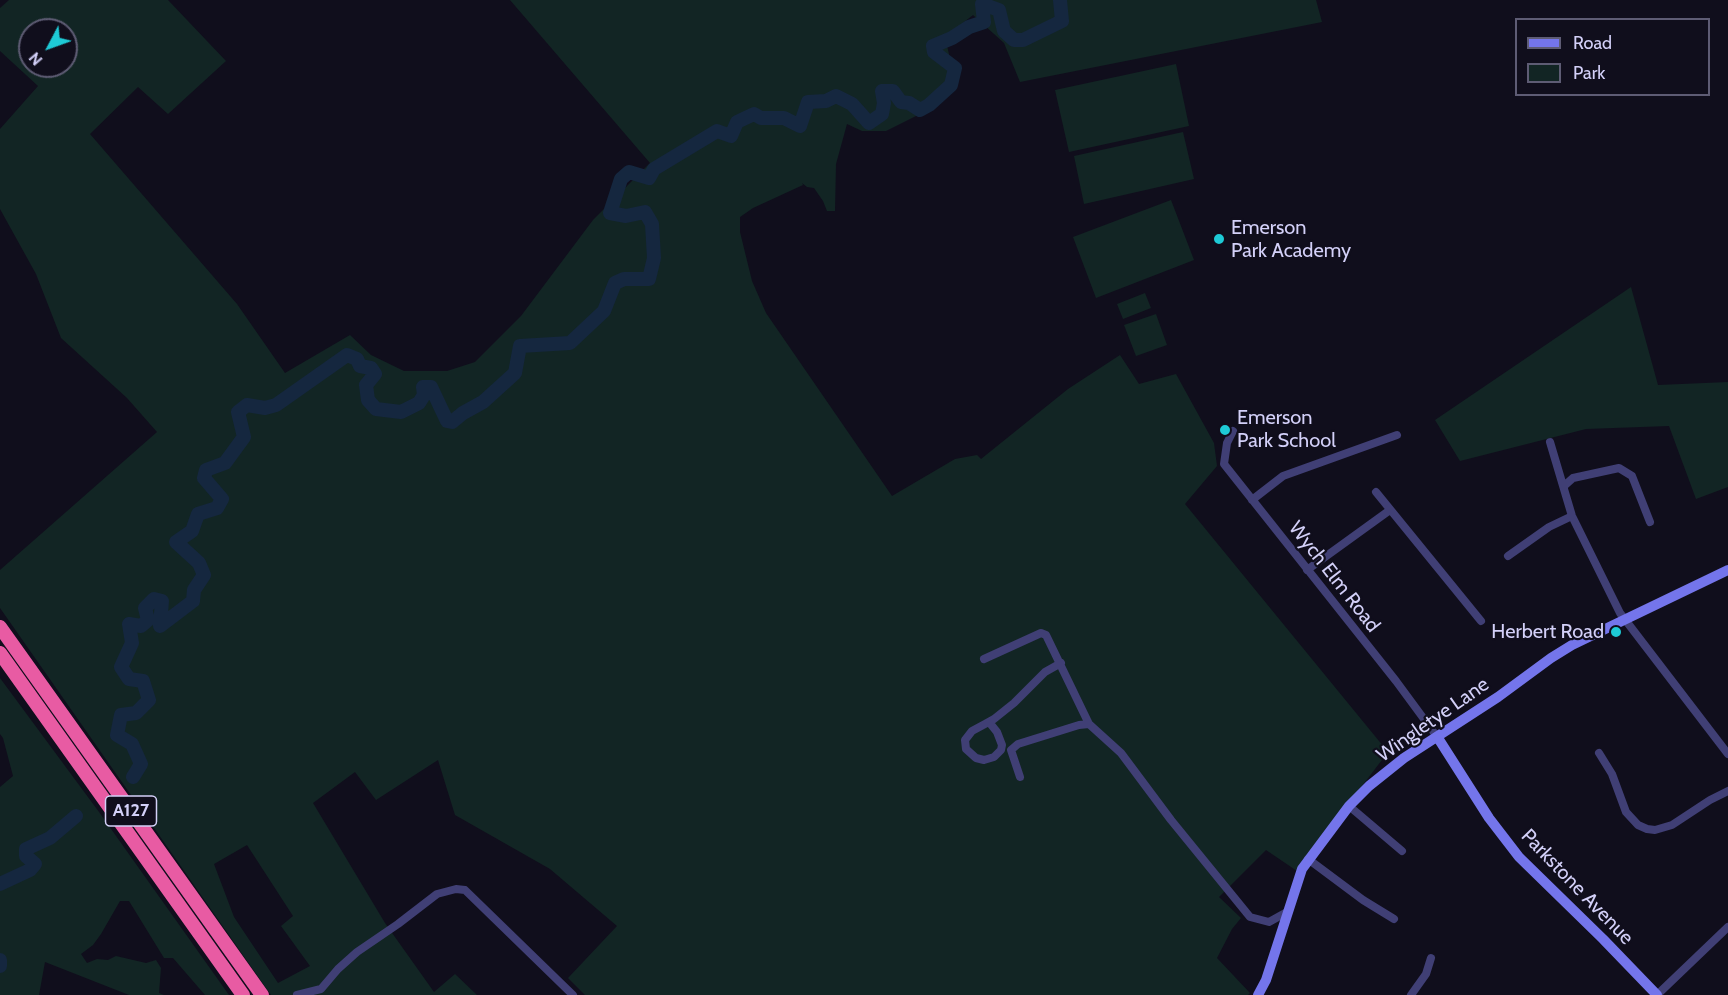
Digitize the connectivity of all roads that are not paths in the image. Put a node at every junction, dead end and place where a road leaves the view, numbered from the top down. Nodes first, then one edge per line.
1 (1233, 432) dead end
2 (1397, 435) dead end
3 (1550, 442) dead end
4 (1564, 486) junction
5 (1376, 492) dead end
6 (1252, 500) junction
7 (1390, 510) junction
8 (1572, 516) junction
9 (1650, 522) dead end
10 (1508, 556) dead end
11 (1307, 570) junction
12 (1728, 570) edge
13 (1626, 619) junction
14 (1481, 621) dead end
15 (0, 627) edge
16 (0, 653) edge
17 (984, 659) dead end
18 (1060, 663) junction
19 (0, 664) edge
20 (27, 691) junction
21 (989, 722) junction
22 (1089, 724) junction
23 (1438, 738) junction
24 (1599, 753) dead end
25 (1728, 754) edge
26 (1020, 777) dead end
27 (1728, 791) edge
28 (1348, 806) junction
29 (1402, 851) dead end
30 (1308, 859) junction
31 (1287, 912) junction
32 (1394, 919) dead end
33 (1269, 922) junction
34 (1728, 927) edge
35 (1278, 940) junction
36 (1431, 958) dead end
37 (243, 995) edge
38 (262, 995) edge
39 (297, 995) edge
40 (573, 995) edge
41 (1258, 995) edge
42 (1411, 995) edge
43 (1657, 995) edge

1 - 6 street, Wych Elm Road
2 - 6 street
3 - 4 street
4 - 8 street
4 - 9 street
5 - 7 street
6 - 11 street, Wych Elm Road
7 - 11 street
7 - 14 street
8 - 10 street
8 - 13 street
11 - 23 street, Wych Elm Road
12 - 13 street, Wingletye Lane
13 - 23 street, Wingletye Lane
13 - 25 street
15 - 38 highway, A127
16 - 20 highway, A127
17 - 18 street
18 - 21 street
18 - 22 street
19 - 20 highway
20 - 37 highway, A127
21 - 21 street
22 - 26 street
22 - 33 street
23 - 28 street, Wingletye Lane
23 - 43 street, Parkstone Avenue
24 - 27 street
28 - 29 street
28 - 30 street, Wingletye Lane
30 - 31 street, Wingletye Lane
30 - 32 street
31 - 33 street
31 - 35 street, Wingletye Lane
33 - 35 street
34 - 43 street
35 - 41 street, Wingletye Lane
36 - 42 street
39 - 40 street

